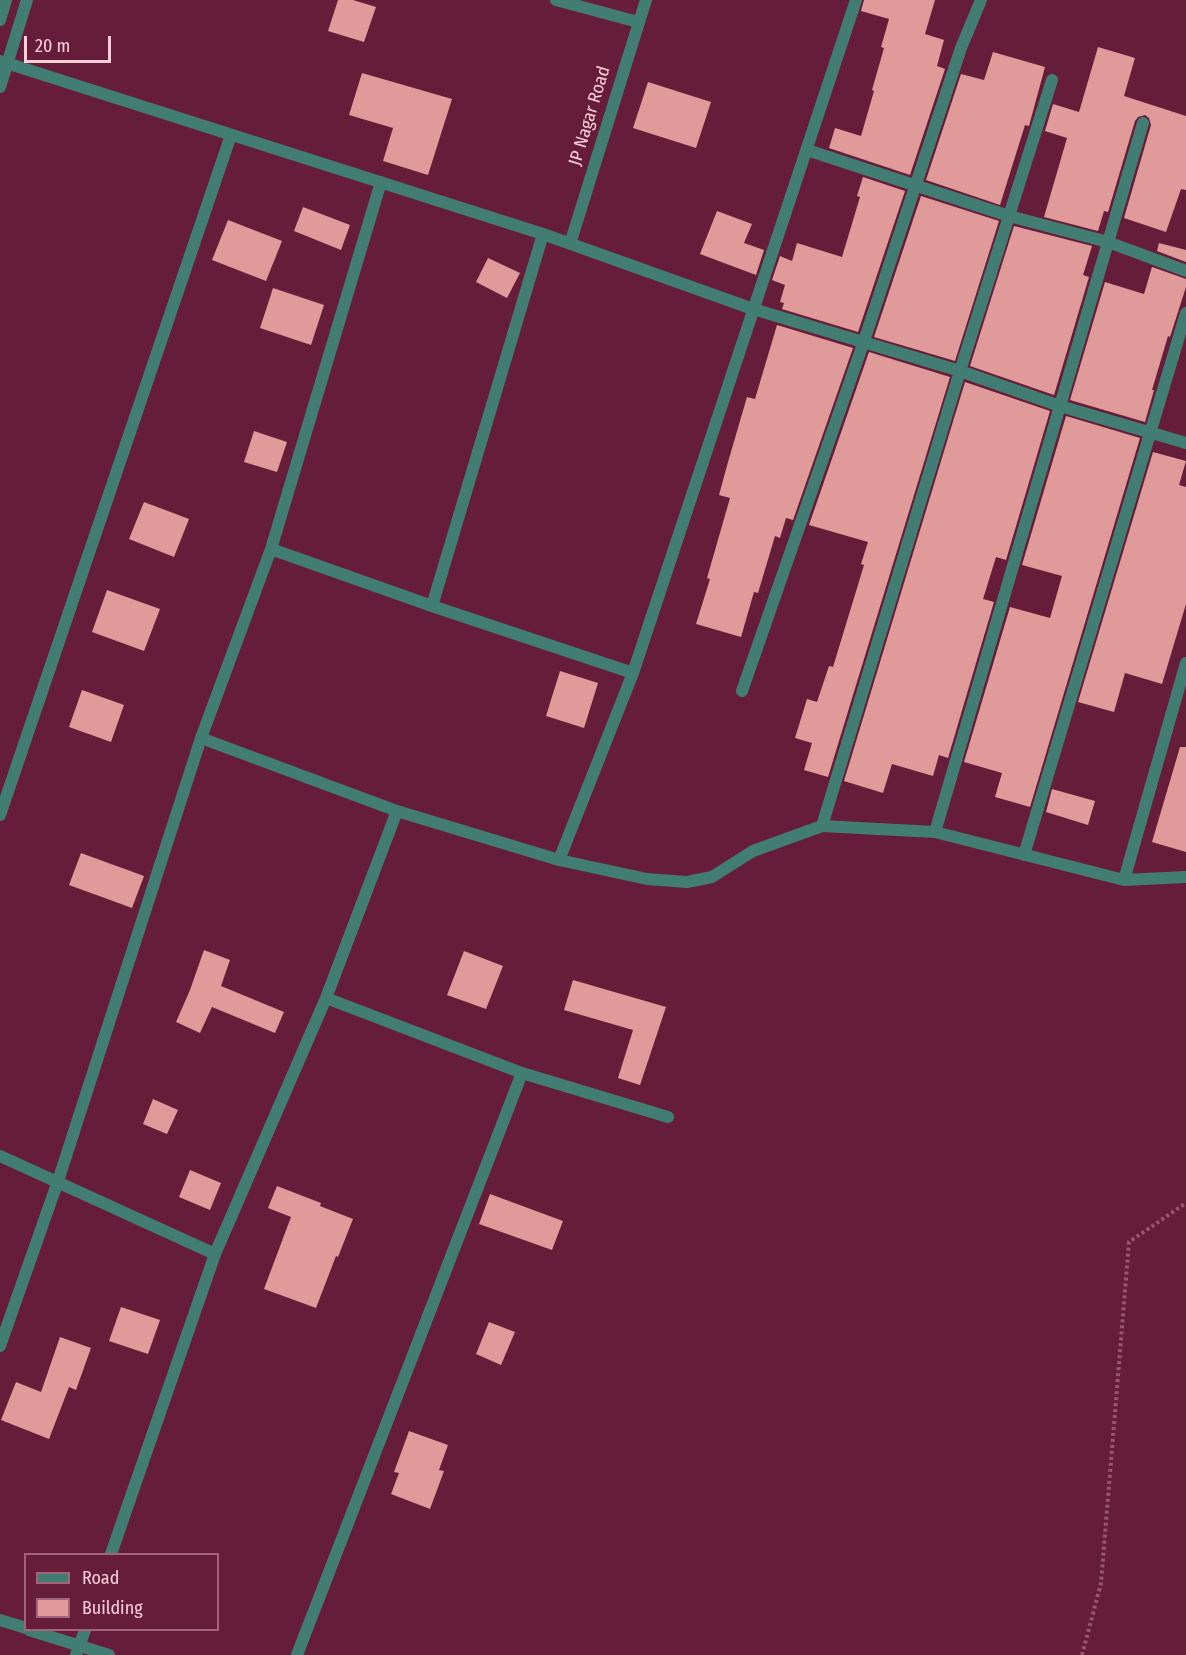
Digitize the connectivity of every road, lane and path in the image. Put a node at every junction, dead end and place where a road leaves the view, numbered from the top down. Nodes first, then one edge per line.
1 (6, 0) edge
2 (27, 0) edge
3 (556, 0) edge
4 (646, 0) edge
5 (856, 0) edge
6 (981, 0) edge
7 (0, 20) edge
8 (638, 22) junction
9 (4, 62) edge
10 (1052, 80) dead end
11 (0, 87) edge
12 (1143, 123) dead end
13 (231, 135) junction
14 (807, 150) junction
15 (381, 182) junction
16 (915, 184) junction
17 (1009, 216) junction
18 (543, 234) junction
19 (1108, 242) junction
20 (570, 244) junction
21 (1186, 271) edge
22 (753, 309) junction
23 (1186, 313) edge
24 (864, 341) junction
25 (960, 371) junction
26 (1060, 406) junction
27 (1150, 434) junction
28 (1186, 443) edge
29 (270, 549) junction
30 (432, 606) junction
31 (1186, 663) edge
32 (633, 673) junction
33 (742, 691) dead end
34 (201, 738) junction
35 (397, 811) junction
36 (0, 814) edge
37 (822, 826) junction
38 (934, 832) junction
39 (1024, 855) junction
40 (559, 860) junction
41 (1186, 877) edge
42 (1124, 880) junction
43 (326, 998) junction
44 (522, 1073) junction
45 (668, 1117) dead end
46 (0, 1156) edge
47 (58, 1181) junction
48 (1186, 1203) edge
49 (215, 1254) junction
50 (0, 1346) edge
51 (111, 1553) edge
52 (0, 1620) edge
53 (24, 1628) edge
54 (32, 1631) edge
55 (84, 1631) edge
56 (77, 1650) edge
57 (109, 1655) edge
58 (297, 1655) edge
59 (1082, 1655) edge

1 - 7 street
2 - 9 street
3 - 8 street
4 - 8 street, JP Nagar Road
5 - 14 street
6 - 16 street
8 - 20 street, JP Nagar Road
9 - 11 street
9 - 13 street
10 - 17 street
12 - 19 street
13 - 15 street
13 - 36 street
14 - 16 street
14 - 22 street
15 - 18 street
15 - 29 street
16 - 17 street
16 - 24 street
17 - 19 street
17 - 25 street
18 - 20 street
18 - 30 street
19 - 21 street
19 - 26 street
20 - 22 street
22 - 24 street
22 - 32 street
23 - 27 street
24 - 25 street
24 - 33 street
25 - 26 street
25 - 37 street
26 - 27 street
26 - 38 street
27 - 28 street
27 - 39 street
29 - 30 street
29 - 34 street
30 - 32 street
31 - 42 street
32 - 40 street
34 - 35 street
34 - 47 street
35 - 40 street
35 - 43 street
37 - 38 street
37 - 40 street
38 - 39 street
39 - 42 street
41 - 42 street
43 - 44 street
43 - 49 street
44 - 45 street
44 - 58 street
46 - 47 street
47 - 49 street
47 - 50 street
48 - 59 path
49 - 51 street
52 - 53 street
54 - 56 street
55 - 56 street
56 - 57 street

